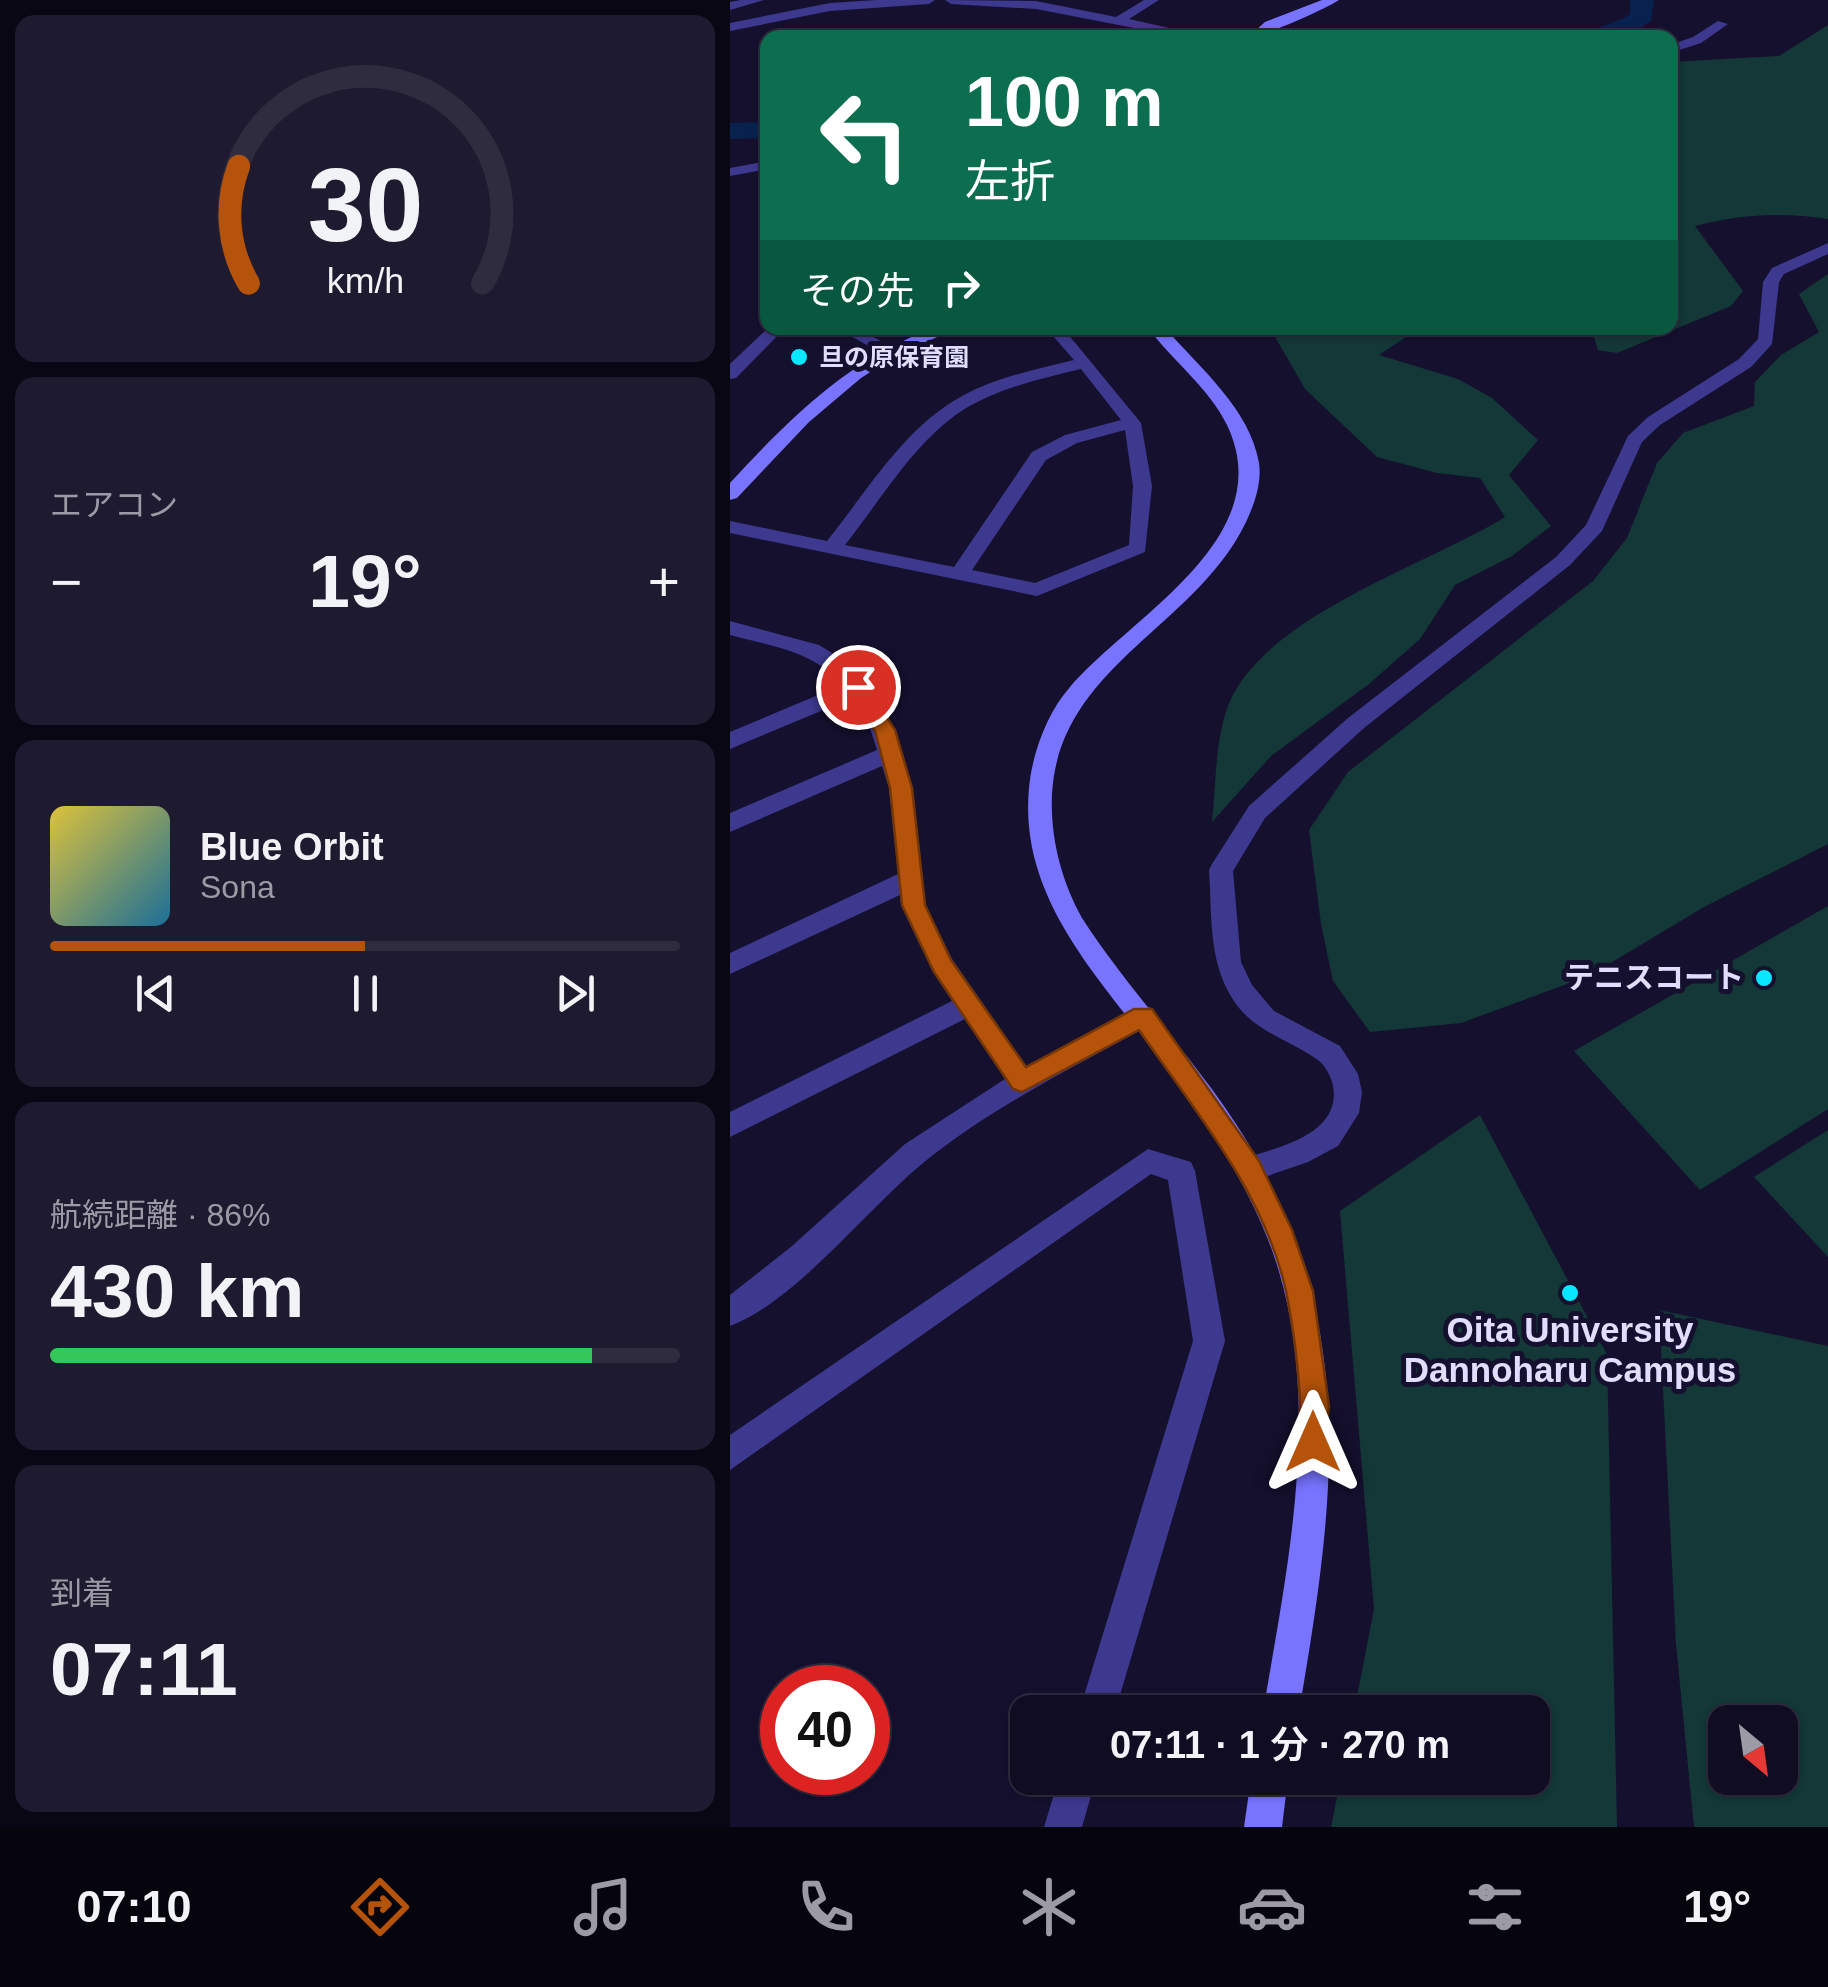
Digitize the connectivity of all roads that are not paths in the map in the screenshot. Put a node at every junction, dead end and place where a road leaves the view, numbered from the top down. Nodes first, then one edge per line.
1 (758, 0) edge
2 (929, 0) edge
3 (951, 0) edge
4 (1334, 0) edge
5 (1144, 1) edge
6 (736, 3) edge
7 (1121, 19) junction
8 (1722, 24) dead end
9 (730, 27) edge
10 (1171, 30) edge
11 (1263, 30) edge
12 (1678, 47) edge
13 (760, 166) edge
14 (730, 172) edge
15 (1828, 248) edge
16 (770, 335) edge
17 (860, 335) edge
18 (930, 335) edge
19 (1060, 335) edge
20 (1162, 335) edge
21 (890, 350) junction
22 (1084, 362) junction
23 (730, 374) edge
24 (1132, 423) junction
25 (730, 494) edge
26 (730, 527) edge
27 (832, 548) junction
28 (960, 574) junction
29 (730, 628) edge
30 (858, 687) junction
31 (730, 741) edge
32 (891, 753) junction
33 (730, 824) edge
34 (910, 878) junction
35 (730, 964) edge
36 (967, 1006) junction
37 (1143, 1016) junction
38 (1022, 1082) junction
39 (730, 1125) edge
40 (1250, 1169) junction
41 (730, 1312) edge
42 (730, 1454) edge
43 (1102, 1695) edge
44 (1284, 1695) edge
45 (1073, 1795) edge
46 (1267, 1795) edge
47 (1063, 1827) edge
48 (1262, 1827) edge

1 - 6 street
2 - 9 street
3 - 7 street
4 - 11 street
5 - 7 street
7 - 10 street
8 - 12 street
13 - 14 street
15 - 40 street
16 - 23 street
17 - 21 street
18 - 21 street
19 - 22 street
20 - 37 street
21 - 25 street
22 - 24 street
22 - 27 street
24 - 28 street
24 - 28 street
26 - 27 street
27 - 28 street
29 - 30 street
30 - 31 street
30 - 32 street
32 - 33 street
32 - 34 street
34 - 35 street
34 - 36 street
36 - 38 street
36 - 39 street
37 - 38 street
37 - 40 street
38 - 41 street
40 - 44 street
42 - 43 street
45 - 47 street
46 - 48 street

